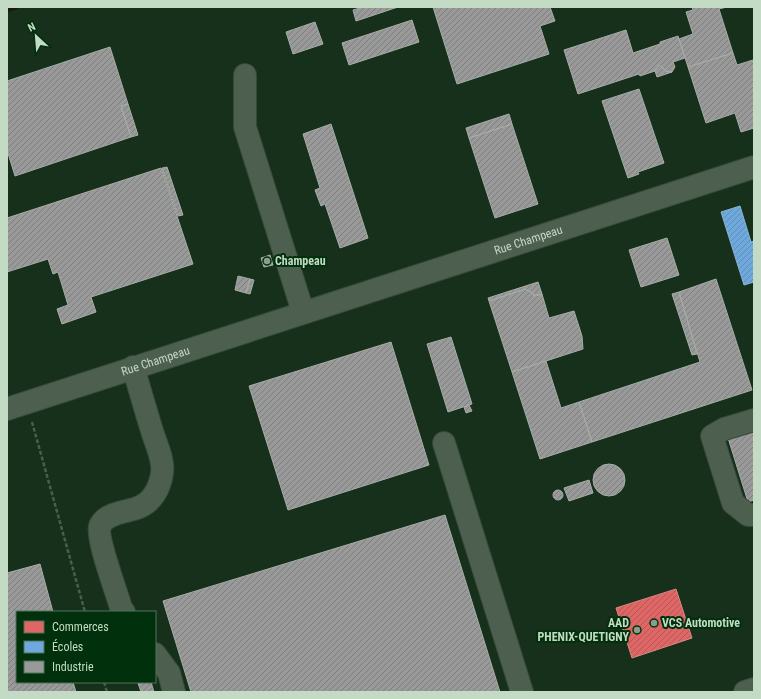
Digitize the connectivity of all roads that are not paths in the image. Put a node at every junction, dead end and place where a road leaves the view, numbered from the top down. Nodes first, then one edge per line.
1 (245, 75) dead end
2 (754, 167) edge
3 (303, 312) junction
4 (133, 368) junction
5 (17, 406) edge
6 (754, 420) edge
7 (444, 443) dead end
8 (754, 515) edge
9 (123, 611) edge
10 (156, 655) edge
11 (754, 689) edge
12 (174, 692) edge
13 (522, 692) edge
14 (745, 692) edge

1 - 3 street
2 - 3 street, Rue Champeau
3 - 4 street, Rue Champeau
4 - 5 street, Rue Champeau
4 - 9 street
6 - 8 street
7 - 13 street
10 - 12 street
11 - 14 street

